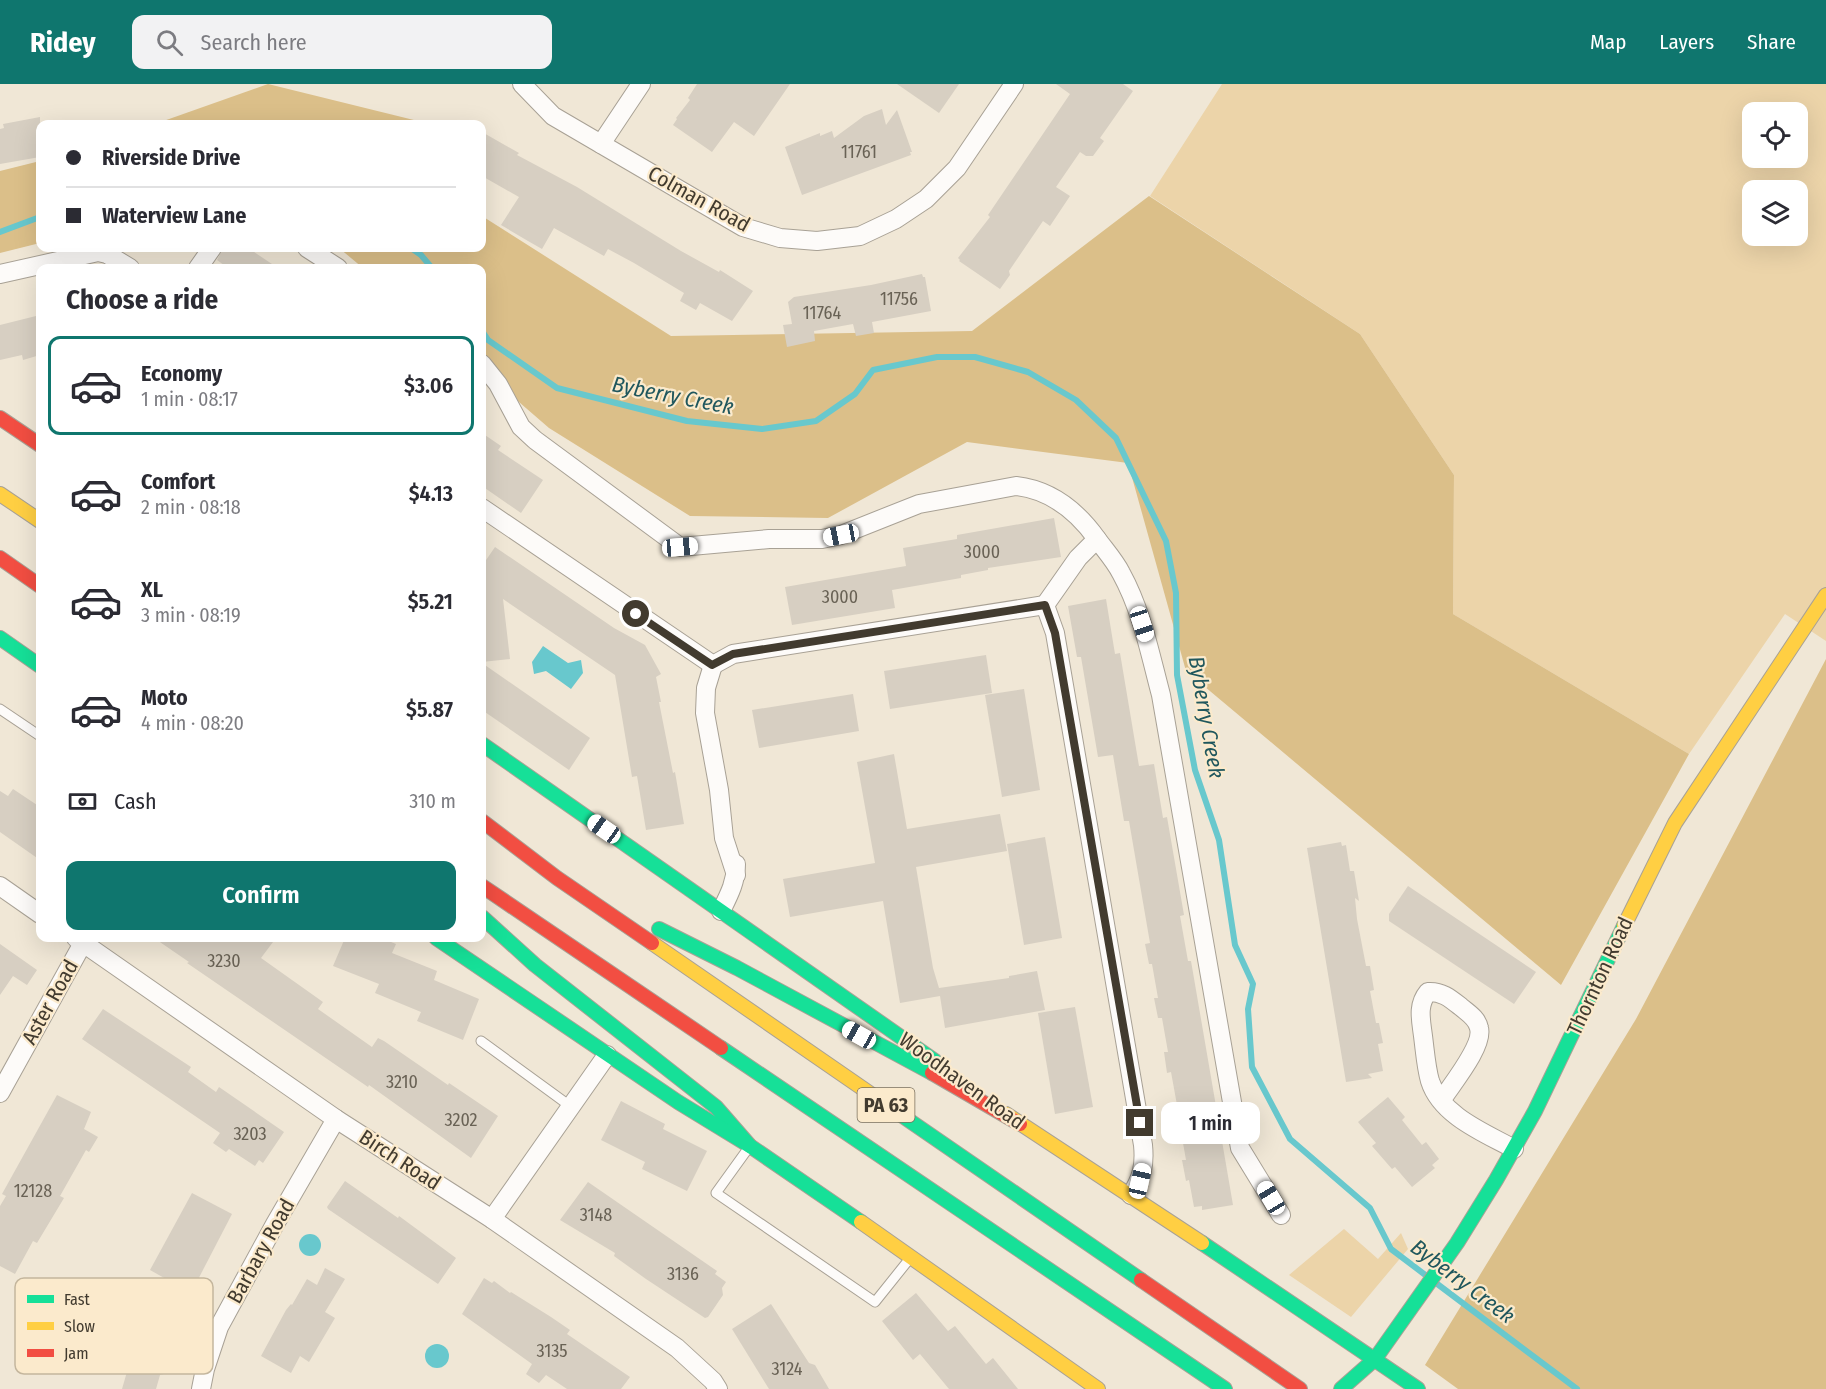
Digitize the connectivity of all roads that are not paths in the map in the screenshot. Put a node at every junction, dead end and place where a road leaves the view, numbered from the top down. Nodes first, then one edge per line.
1 (522, 84) edge
2 (641, 84) edge
3 (1014, 84) edge
4 (601, 144) junction
5 (98, 252) edge
6 (98, 252) edge
7 (313, 252) edge
8 (45, 264) edge
9 (123, 264) edge
10 (332, 264) edge
11 (36, 266) edge
12 (0, 274) edge
13 (486, 369) edge
14 (0, 418) edge
15 (36, 442) edge
16 (0, 494) edge
17 (486, 511) edge
18 (36, 518) edge
19 (1097, 539) junction
20 (0, 558) edge
21 (36, 583) edge
22 (1826, 595) edge
23 (1045, 605) junction
24 (0, 638) edge
25 (36, 663) edge
26 (712, 665) junction
27 (0, 709) edge
28 (36, 733) edge
29 (486, 747) edge
30 (486, 824) edge
31 (557, 878) junction
32 (0, 886) edge
33 (486, 889) edge
34 (721, 910) junction
35 (36, 911) edge
36 (486, 922) edge
37 (79, 942) edge
38 (83, 942) edge
39 (442, 942) edge
40 (481, 1041) dead end
41 (607, 1055) junction
42 (0, 1093) edge
43 (1441, 1101) junction
44 (570, 1106) junction
45 (336, 1119) junction
46 (1020, 1124) junction
47 (750, 1146) junction
48 (1514, 1149) junction
49 (1131, 1195) junction
50 (1281, 1215) dead end
51 (492, 1219) junction
52 (911, 1256) junction
53 (213, 1345) edge
54 (1375, 1359) junction
55 (204, 1374) edge
56 (1297, 1387) edge
57 (201, 1389) edge
58 (718, 1389) edge
59 (1098, 1389) edge
60 (1226, 1389) edge
61 (1341, 1389) edge
62 (1365, 1389) edge
63 (1418, 1389) edge

1 - 4 street, Colman Road
2 - 4 street
3 - 4 street, Colman Road
5 - 9 street
6 - 8 street
7 - 10 street
11 - 12 street
13 - 19 street
14 - 15 main road
16 - 18 main road
17 - 26 street
19 - 23 street
19 - 50 street
20 - 21 main road
22 - 48 main road, Thornton Road
23 - 26 street
23 - 49 street
24 - 25 main road
26 - 34 street
27 - 28 lane
29 - 34 main road, Woodhaven Road
30 - 31 main road, PA 63
31 - 46 main road
31 - 56 main road, PA 63
32 - 35 street
33 - 60 main road, PA 63
34 - 46 main road, Woodhaven Road
36 - 47 main road
37 - 42 street, Aster Road
38 - 45 street, Birch Road
39 - 41 main road
40 - 44 lane
41 - 44 street
41 - 47 main road
43 - 43 street
43 - 48 street
44 - 51 street
45 - 51 street, Birch Road
45 - 53 street, Barbary Road
46 - 49 main road, Woodhaven Road
47 - 52 main road
47 - 52 lane
48 - 54 main road, Thornton Road
49 - 54 main road, Woodhaven Road
51 - 58 street, Birch Road
52 - 59 main road
54 - 61 main road, Thornton Road
54 - 62 main road, Thornton Road
54 - 63 main road, Woodhaven Road
55 - 57 street, Barbary Road

